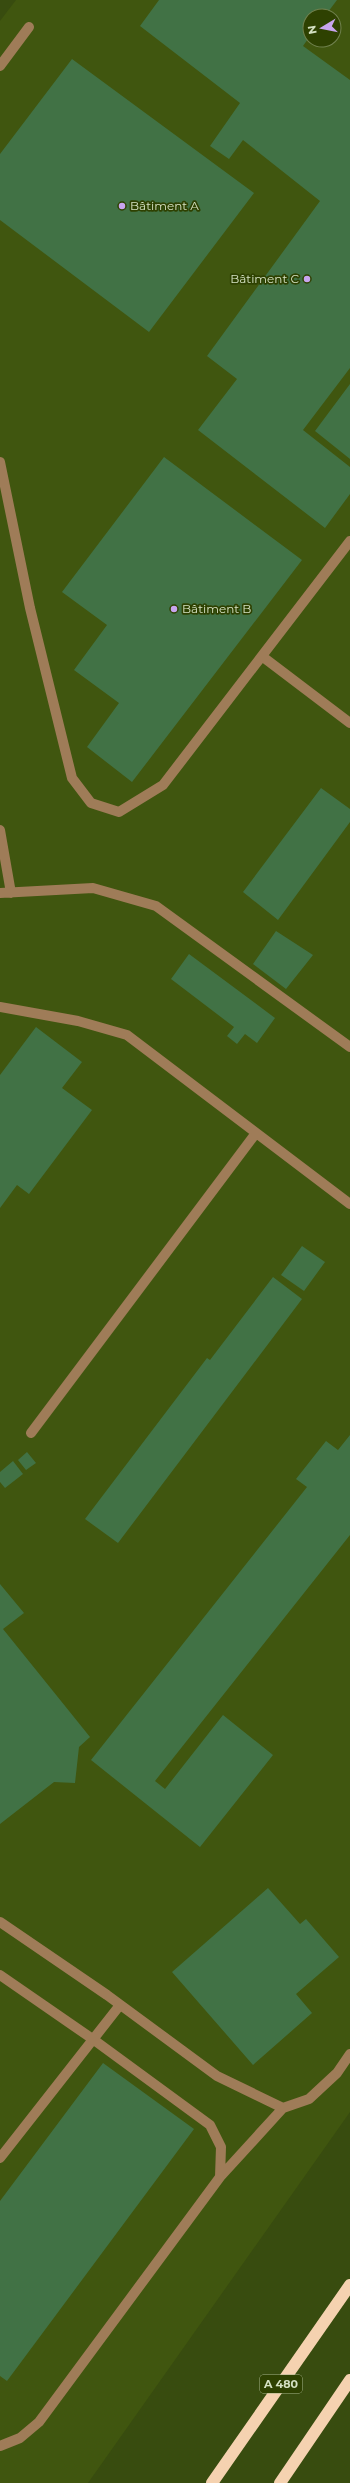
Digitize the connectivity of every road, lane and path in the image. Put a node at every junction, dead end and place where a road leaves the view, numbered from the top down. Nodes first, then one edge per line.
1 (29, 27) dead end
2 (0, 66) edge
3 (0, 462) edge
4 (350, 541) edge
5 (263, 657) junction
6 (350, 722) edge
7 (0, 830) edge
8 (0, 893) edge
9 (11, 893) junction
10 (0, 1007) edge
11 (350, 1047) edge
12 (256, 1133) junction
13 (350, 1204) edge
14 (31, 1434) dead end
15 (0, 1922) edge
16 (0, 1975) edge
17 (120, 2005) junction
18 (94, 2040) junction
19 (350, 2054) edge
20 (283, 2108) junction
21 (0, 2158) edge
22 (220, 2177) junction
23 (350, 2285) edge
24 (350, 2380) edge
25 (0, 2446) edge
26 (212, 2483) edge
27 (280, 2483) edge

1 - 2 street
3 - 5 street
4 - 5 street
5 - 6 street
7 - 9 street
8 - 9 street
9 - 11 street
10 - 12 street
12 - 13 street
12 - 14 street
15 - 17 street
16 - 18 street
17 - 18 street
17 - 20 street
18 - 21 street
18 - 22 street
19 - 20 street
20 - 22 street
22 - 25 street
23 - 26 highway, A 480
24 - 27 highway

